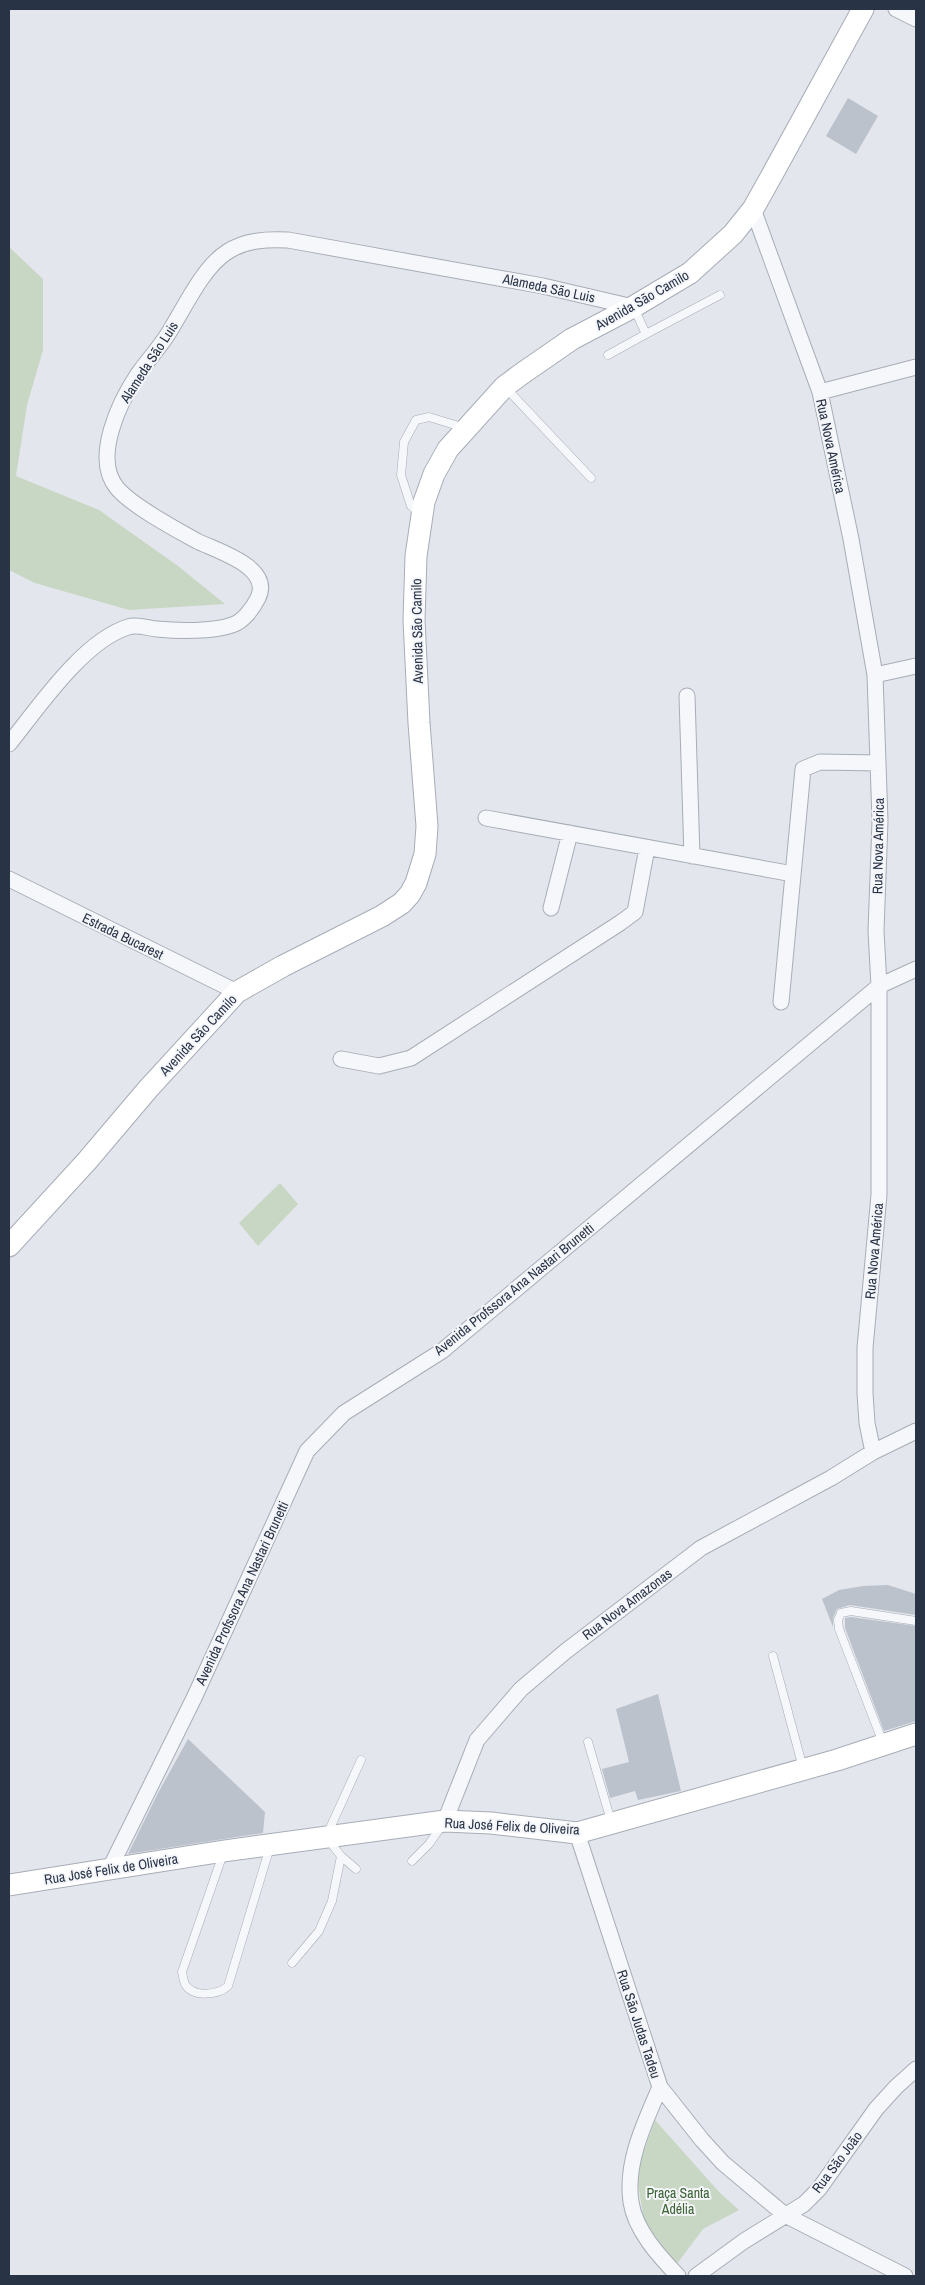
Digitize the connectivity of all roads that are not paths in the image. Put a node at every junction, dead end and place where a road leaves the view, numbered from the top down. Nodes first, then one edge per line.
1 (862, 9) edge
2 (896, 9) edge
3 (916, 19) edge
4 (753, 209) junction
5 (720, 295) dead end
6 (633, 307) junction
7 (646, 334) junction
8 (608, 355) dead end
9 (916, 367) edge
10 (504, 387) junction
11 (820, 392) junction
12 (467, 428) junction
13 (591, 478) dead end
14 (422, 515) junction
15 (916, 666) edge
16 (875, 675) junction
17 (687, 696) dead end
18 (9, 744) edge
19 (878, 763) junction
20 (486, 818) dead end
21 (570, 833) junction
22 (647, 848) junction
23 (692, 856) junction
24 (793, 874) junction
25 (9, 879) edge
26 (551, 908) dead end
27 (916, 969) edge
28 (878, 986) junction
29 (238, 992) junction
30 (781, 1002) dead end
31 (341, 1059) dead end
32 (9, 1246) edge
33 (916, 1431) edge
34 (873, 1452) junction
35 (916, 1621) edge
36 (773, 1656) dead end
37 (916, 1734) edge
38 (588, 1742) dead end
39 (884, 1745) junction
40 (361, 1760) dead end
41 (804, 1770) junction
42 (445, 1821) junction
43 (612, 1824) junction
44 (578, 1832) junction
45 (326, 1837) junction
46 (271, 1845) junction
47 (224, 1851) junction
48 (341, 1856) junction
49 (412, 1861) dead end
50 (110, 1868) junction
51 (356, 1869) dead end
52 (9, 1885) edge
53 (292, 1963) dead end
54 (916, 2069) edge
55 (660, 2086) junction
56 (785, 2216) junction
57 (678, 2276) edge
58 (696, 2276) edge
59 (905, 2276) edge

1 - 4 main road, Avenida São Camilo
2 - 3 street
4 - 6 main road, Avenida São Camilo
4 - 11 street, Rua Nova América
5 - 7 lane
6 - 7 lane
6 - 10 main road, Avenida São Camilo
6 - 18 street, Alameda São Luis
7 - 8 lane
9 - 11 street
10 - 12 main road, Avenida São Camilo
10 - 13 lane
11 - 16 street, Rua Nova América
12 - 14 main road, Avenida São Camilo
12 - 14 lane
14 - 29 main road, Avenida São Camilo
15 - 16 street
16 - 19 street, Rua Nova América
17 - 23 street
19 - 24 street
19 - 28 street, Rua Nova América
20 - 21 street
21 - 22 street
21 - 26 street
22 - 23 street
22 - 31 street
23 - 24 street
24 - 30 street
25 - 29 street, Estrada Bucarest
27 - 28 street, Avenida Profssora Ana Nastari Brunetti
28 - 34 street, Rua Nova América
28 - 50 street, Avenida Profssora Ana Nastari Brunetti
29 - 32 main road, Avenida São Camilo
33 - 34 street
34 - 42 street, Rua Nova Amazonas
35 - 39 lane
36 - 41 lane
37 - 39 main road, Rua José Felix de Oliveira
38 - 43 lane
39 - 41 main road, Rua José Felix de Oliveira
40 - 45 lane
41 - 43 main road, Rua José Felix de Oliveira
42 - 44 main road, Rua José Felix de Oliveira
42 - 45 main road, Rua José Felix de Oliveira
42 - 49 lane
43 - 44 main road, Rua José Felix de Oliveira
44 - 55 street, Rua São Judas Tadeu
45 - 46 main road, Rua José Felix de Oliveira
45 - 48 lane
46 - 47 main road, Rua José Felix de Oliveira
46 - 47 lane
47 - 50 main road, Rua José Felix de Oliveira
48 - 51 lane
48 - 53 lane
50 - 52 main road, Rua José Felix de Oliveira
54 - 56 street, Rua São João
55 - 56 street, Rua São Judas Tadeu
55 - 57 street
56 - 58 street, Rua São João
56 - 59 street, Rua São Judas Tadeu

